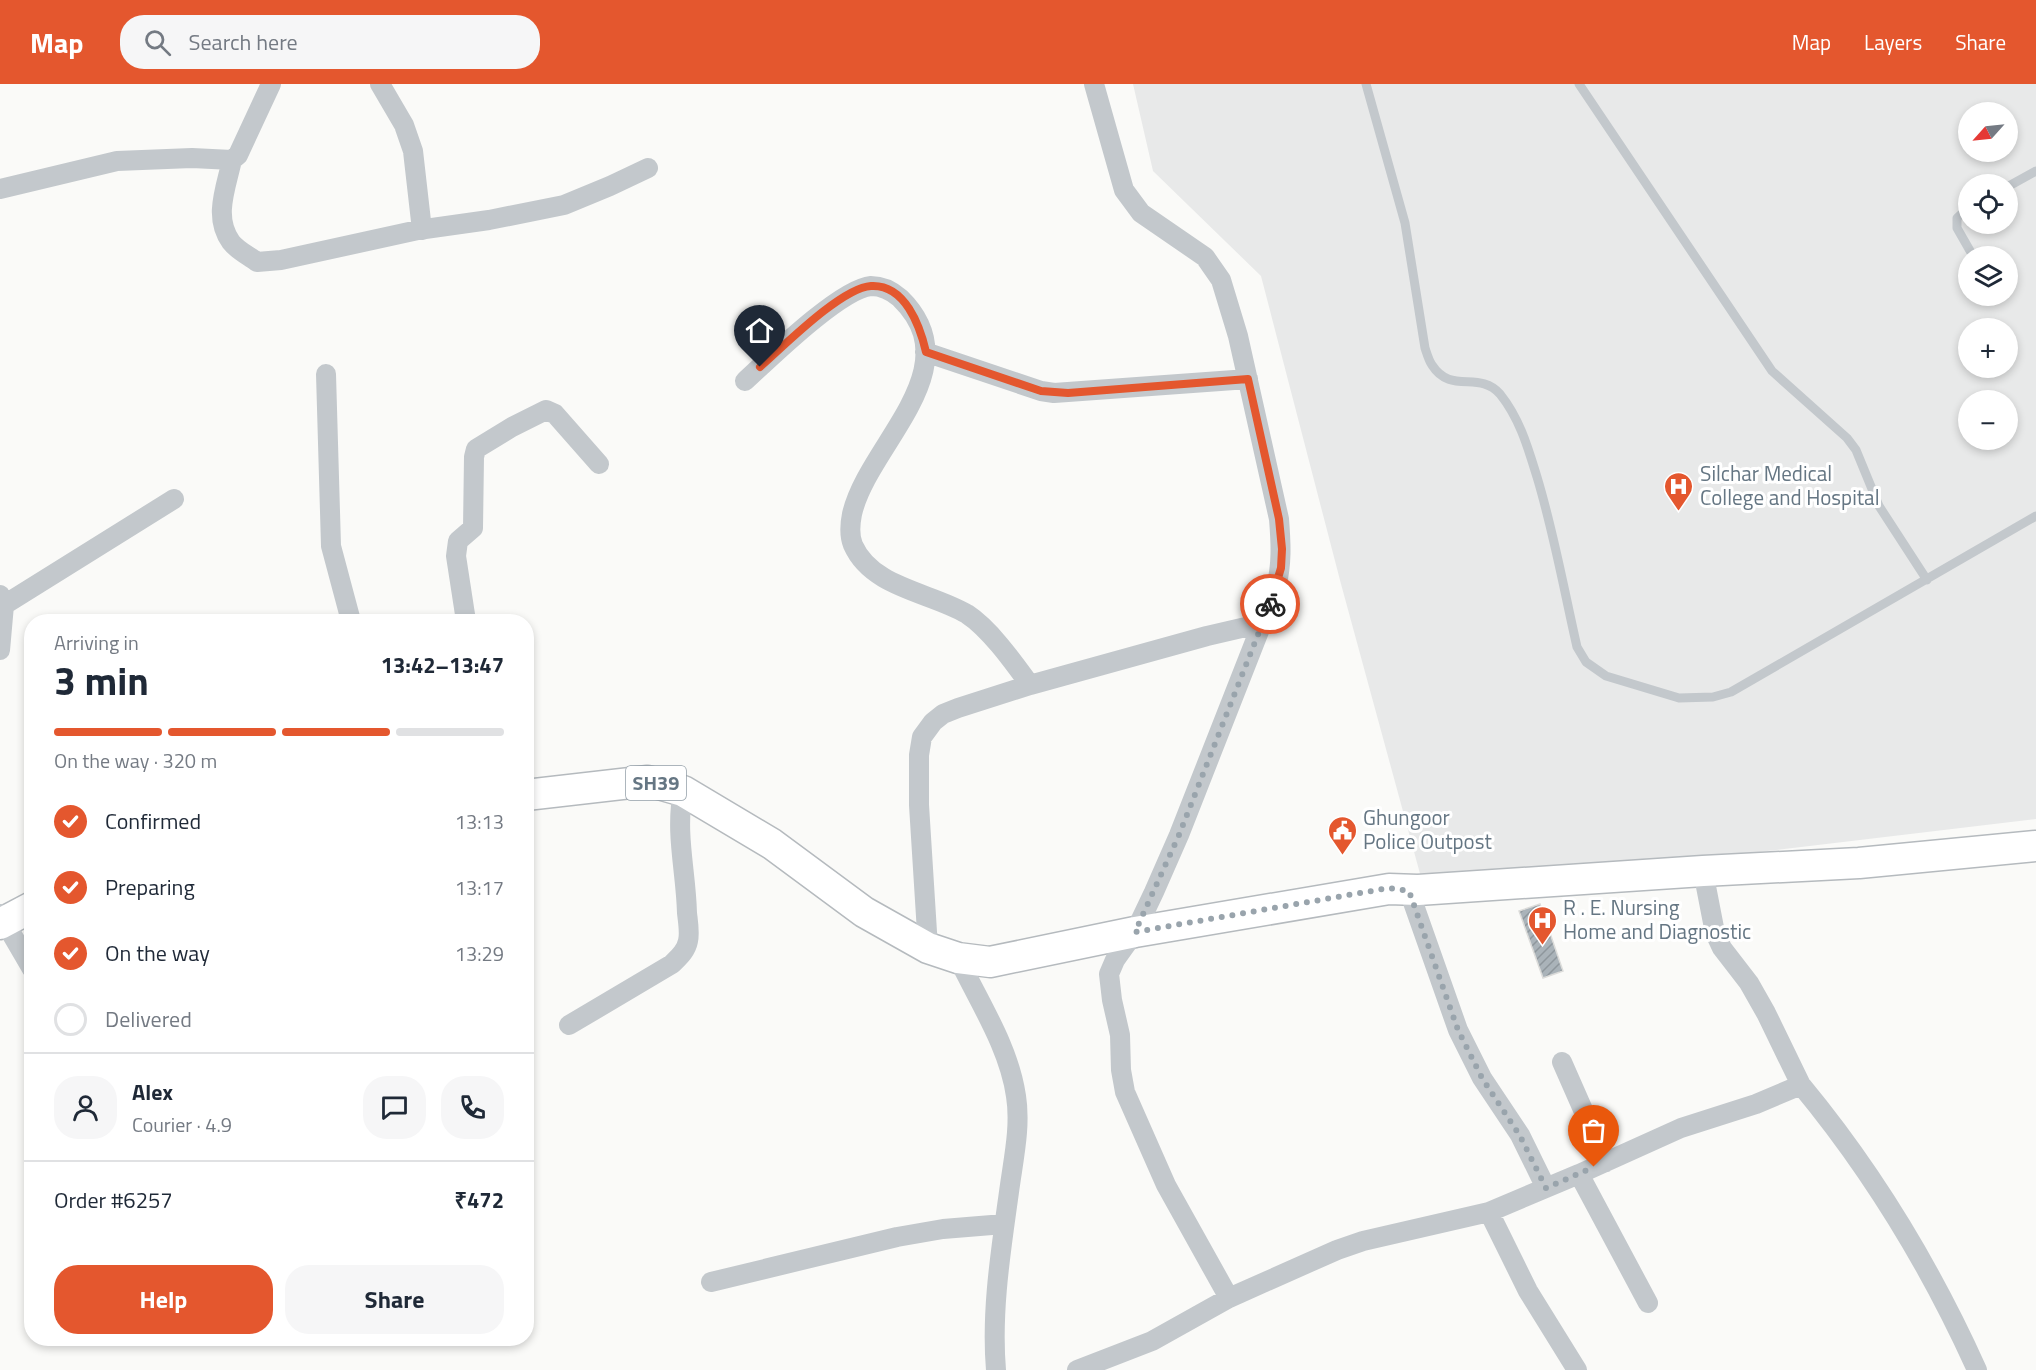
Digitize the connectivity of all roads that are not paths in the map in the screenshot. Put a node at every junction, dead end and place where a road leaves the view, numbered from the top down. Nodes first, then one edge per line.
1 (271, 84) edge
2 (380, 84) edge
3 (1094, 84) edge
4 (1366, 84) edge
5 (1579, 84) edge
6 (232, 160) junction
7 (648, 168) dead end
8 (2034, 176) edge
9 (2018, 183) edge
10 (0, 189) edge
11 (422, 230) junction
12 (926, 352) junction
13 (326, 374) dead end
14 (1248, 379) junction
15 (745, 381) dead end
16 (599, 464) dead end
17 (174, 499) dead end
18 (2036, 516) edge
19 (1927, 580) junction
20 (2, 600) edge
21 (349, 614) edge
22 (465, 614) edge
23 (1263, 623) junction
24 (0, 650) edge
25 (1030, 686) junction
26 (683, 791) junction
27 (534, 794) edge
28 (2036, 846) edge
29 (1702, 871) junction
30 (1409, 891) junction
31 (24, 910) edge
32 (1, 920) edge
33 (1135, 932) junction
34 (928, 948) junction
35 (24, 956) edge
36 (958, 958) junction
37 (569, 1025) dead end
38 (1562, 1062) dead end
39 (1801, 1085) junction
40 (1606, 1162) junction
41 (1579, 1174) junction
42 (1546, 1188) junction
43 (1489, 1212) junction
44 (1004, 1224) junction
45 (711, 1282) dead end
46 (1229, 1298) junction
47 (1648, 1303) dead end
48 (1121, 1362) edge
49 (996, 1370) edge
50 (1077, 1370) edge
51 (1577, 1370) edge
52 (1977, 1370) edge

1 - 6 street
2 - 11 street
3 - 14 street
4 - 19 lane
5 - 19 lane
6 - 10 street
6 - 11 street
7 - 11 street
8 - 9 lane
12 - 14 street
12 - 15 street
12 - 25 street
13 - 21 street
14 - 23 street
16 - 22 street
17 - 20 street
18 - 19 lane
20 - 24 street
23 - 25 street
23 - 33 street
25 - 34 street
26 - 27 main road, SH39
26 - 34 main road, SH39
26 - 37 street
28 - 29 main road, SH39
29 - 30 main road, SH39
29 - 39 street
30 - 33 main road, SH39
30 - 42 street
31 - 32 main road
32 - 35 street
33 - 36 main road, SH39
33 - 46 street
34 - 36 main road, SH39
36 - 44 street
38 - 40 street
39 - 40 street
39 - 52 street
40 - 41 street
41 - 42 street
41 - 47 street
42 - 43 street
43 - 46 street
43 - 51 street
44 - 45 street
44 - 49 street
46 - 48 street
48 - 50 street

